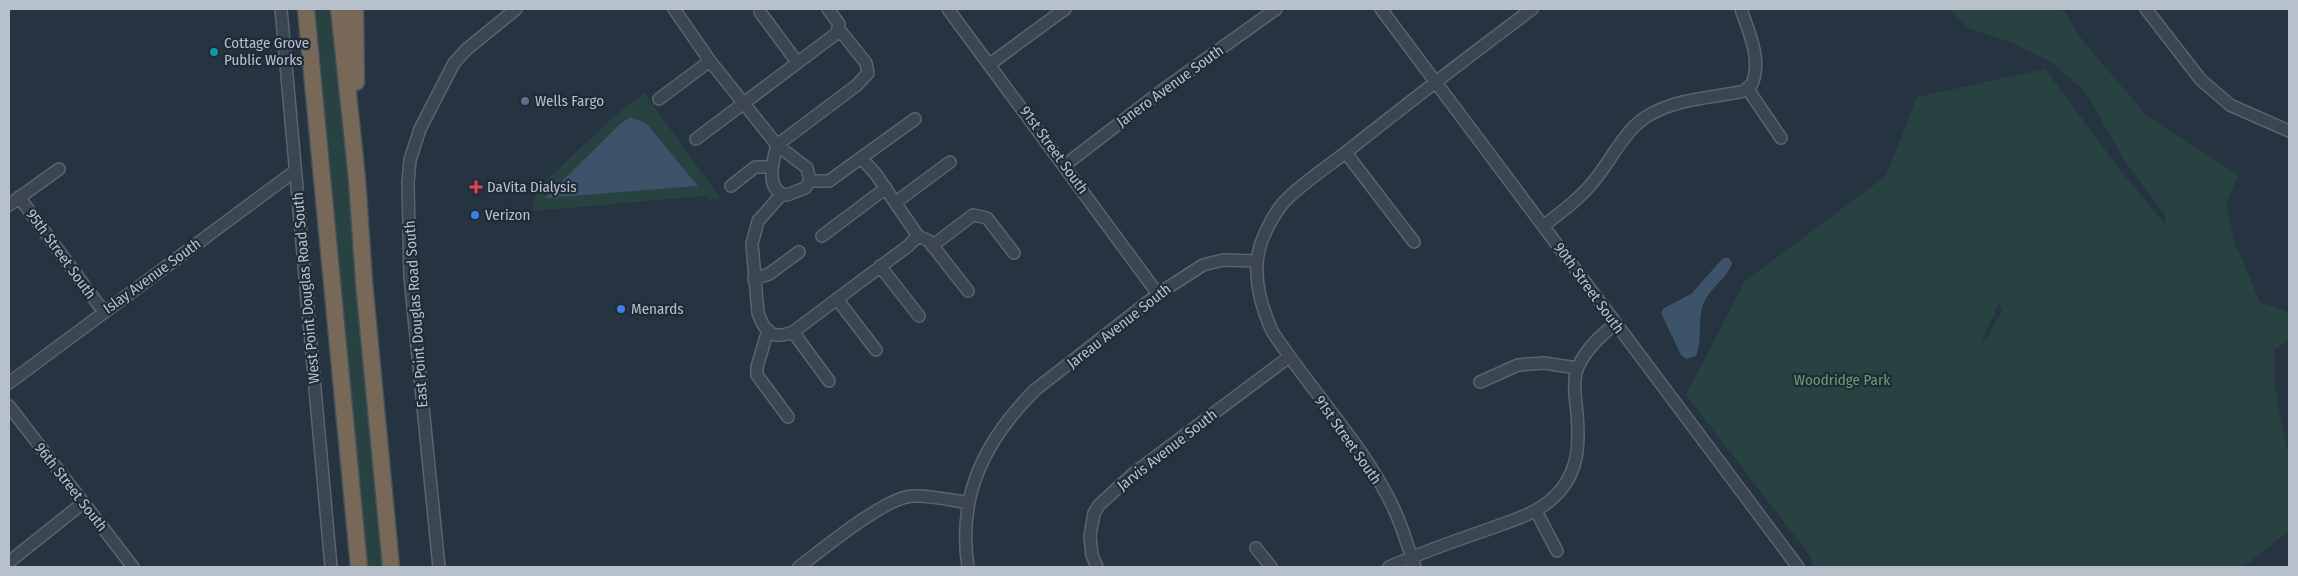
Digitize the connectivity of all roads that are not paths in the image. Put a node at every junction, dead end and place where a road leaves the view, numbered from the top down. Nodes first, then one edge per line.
1 (281, 9) edge
2 (306, 9) edge
3 (339, 9) edge
4 (355, 9) edge
5 (516, 9) edge
6 (674, 9) edge
7 (828, 9) edge
8 (948, 9) edge
9 (1065, 9) edge
10 (1276, 9) edge
11 (1381, 9) edge
12 (1532, 9) edge
13 (1741, 9) edge
14 (2146, 9) edge
15 (760, 12) dead end
16 (838, 28) junction
17 (710, 61) junction
18 (797, 62) junction
19 (990, 64) junction
20 (1435, 81) junction
21 (1747, 88) junction
22 (659, 99) dead end
23 (743, 104) junction
24 (915, 119) dead end
25 (2289, 131) edge
26 (1781, 138) dead end
27 (696, 139) dead end
28 (777, 145) junction
29 (1346, 153) junction
30 (861, 158) junction
31 (950, 162) dead end
32 (1065, 165) junction
33 (772, 167) junction
34 (58, 169) dead end
35 (295, 171) junction
36 (357, 179) junction
37 (810, 181) junction
38 (731, 186) dead end
39 (886, 188) junction
40 (782, 194) junction
41 (19, 197) junction
42 (896, 202) junction
43 (9, 206) edge
44 (1543, 226) junction
45 (822, 236) dead end
46 (918, 236) junction
47 (1414, 242) dead end
48 (932, 246) junction
49 (799, 252) dead end
50 (1014, 253) dead end
51 (1257, 261) junction
52 (880, 266) junction
53 (754, 279) junction
54 (968, 291) dead end
55 (1158, 294) junction
56 (837, 299) junction
57 (104, 312) junction
58 (919, 316) dead end
59 (1615, 324) junction
60 (768, 330) junction
61 (793, 332) junction
62 (876, 350) dead end
63 (1289, 357) junction
64 (1578, 368) junction
65 (830, 381) dead end
66 (1480, 382) dead end
67 (9, 383) edge
68 (9, 406) edge
69 (788, 417) dead end
70 (82, 503) junction
71 (969, 503) junction
72 (1536, 511) junction
73 (1256, 548) dead end
74 (1557, 551) dead end
75 (9, 562) edge
76 (1413, 562) edge
77 (133, 567) edge
78 (331, 567) edge
79 (359, 567) edge
80 (391, 567) edge
81 (439, 567) edge
82 (798, 567) edge
83 (968, 567) edge
84 (1097, 567) edge
85 (1271, 567) edge
86 (1389, 567) edge
87 (1798, 567) edge

1 - 35 street, West Point Douglas Road South
2 - 79 highway
3 - 36 highway
4 - 36 highway
5 - 81 street, East Point Douglas Road South
6 - 17 street
7 - 16 street
8 - 19 street, 91st Street South
9 - 19 street
10 - 32 street, Janero Avenue South
11 - 20 street, 90th Street South
12 - 20 street
13 - 21 street
14 - 25 street
15 - 18 street
16 - 18 street
16 - 28 street
17 - 22 street
17 - 23 street
18 - 23 street
19 - 32 street, 91st Street South
20 - 29 street
20 - 44 street, 90th Street South
21 - 26 street
21 - 44 street
23 - 27 street
23 - 28 street
24 - 30 street
28 - 33 street
28 - 37 street
29 - 47 street
29 - 51 street
30 - 37 street
30 - 39 street
31 - 42 street
32 - 55 street, 91st Street South
33 - 38 street
33 - 40 street
34 - 41 street
35 - 57 street, Islay Avenue South
35 - 78 street, West Point Douglas Road South
36 - 80 highway
37 - 40 street
39 - 42 street
39 - 45 street
40 - 53 street
41 - 43 street
41 - 57 street, 95th Street South
42 - 46 street
44 - 59 street, 90th Street South
46 - 48 street
46 - 52 street
48 - 50 street
48 - 54 street
49 - 53 street
51 - 55 street, Jareau Avenue South
51 - 63 street, 91st Street South
52 - 56 street
52 - 58 street
53 - 60 street
55 - 71 street, Jareau Avenue South
56 - 61 street
56 - 62 street
57 - 67 street, Islay Avenue South
59 - 64 street
59 - 87 street, 90th Street South
60 - 61 street
60 - 69 street
61 - 65 street
63 - 76 street, 91st Street South
63 - 84 street, Jarvis Avenue South
64 - 66 street
64 - 72 street
68 - 70 street, 96th Street South
70 - 75 street
70 - 77 street, 96th Street South
71 - 82 street
71 - 83 street, Jareau Avenue South
72 - 74 street
72 - 76 street
73 - 85 street
76 - 86 street

